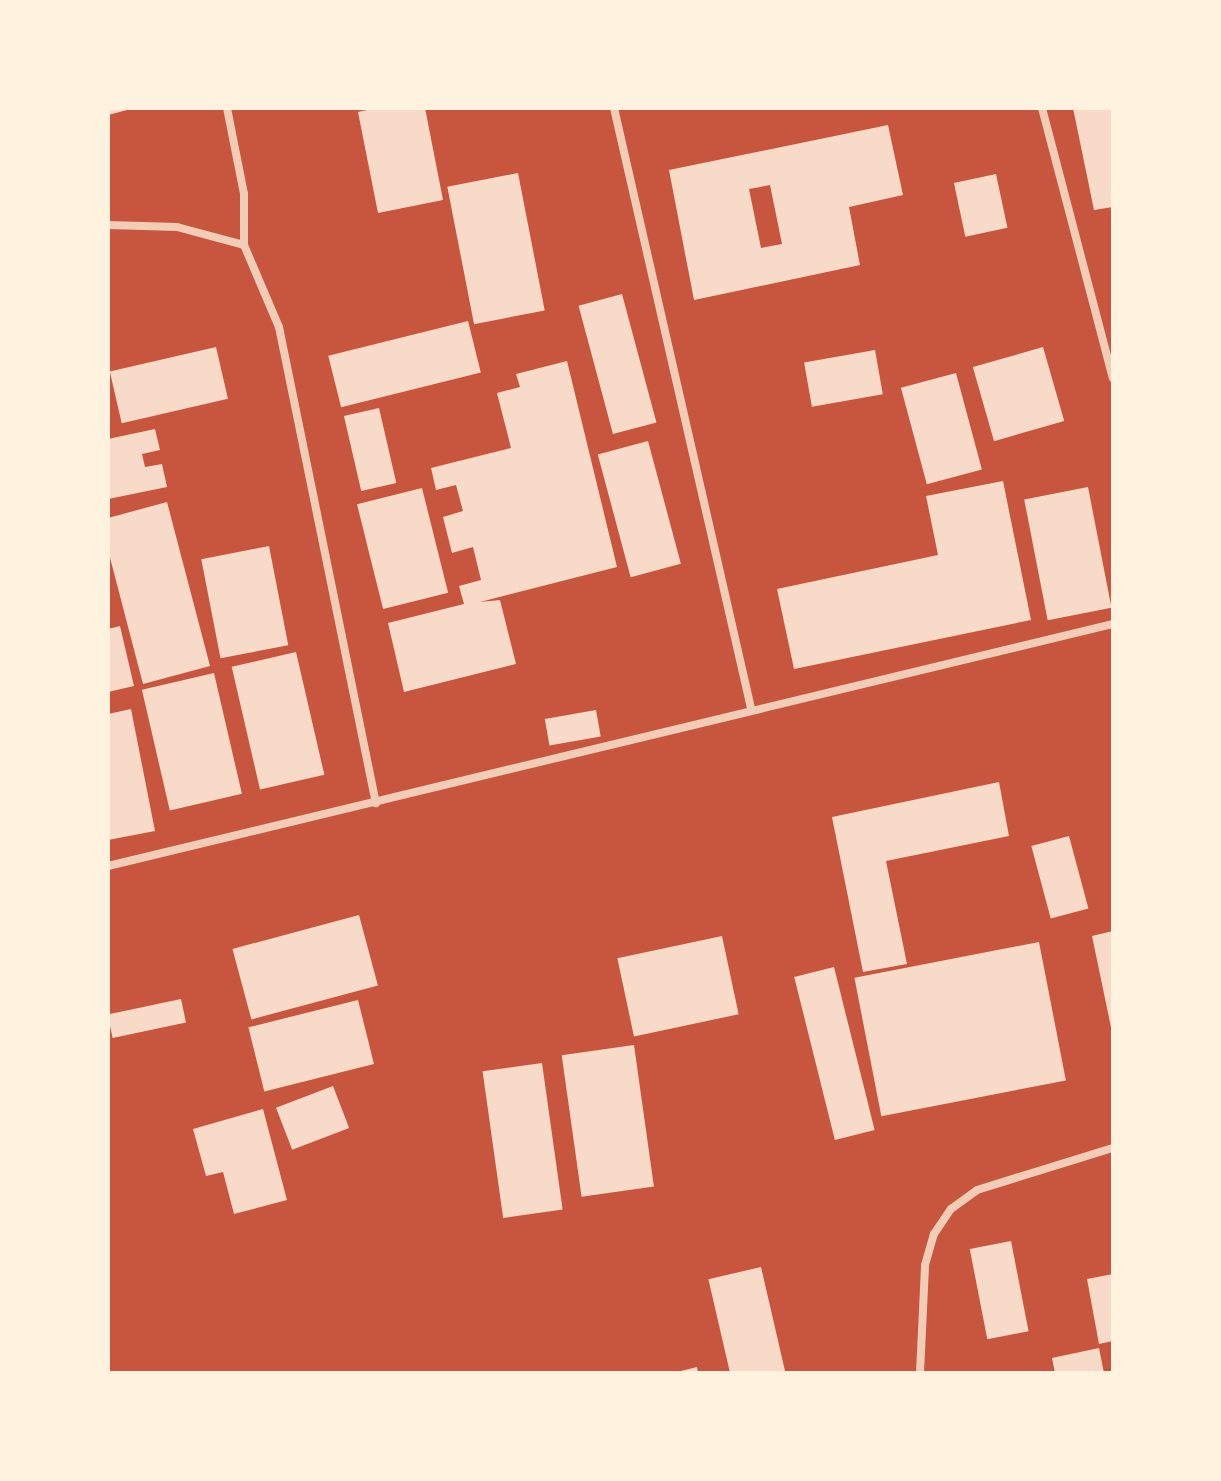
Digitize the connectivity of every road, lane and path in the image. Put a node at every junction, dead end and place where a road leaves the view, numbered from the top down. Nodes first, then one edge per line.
1 (227, 108) edge
2 (614, 108) edge
3 (1042, 108) edge
4 (108, 225) edge
5 (244, 245) junction
6 (1113, 378) edge
7 (1113, 624) edge
8 (751, 708) junction
9 (376, 803) junction
10 (108, 866) edge
11 (1113, 1148) edge
12 (920, 1373) edge

1 - 5 street
2 - 8 street
3 - 6 street
4 - 5 street
5 - 9 street
7 - 8 street
8 - 9 street
9 - 10 street
11 - 12 street

